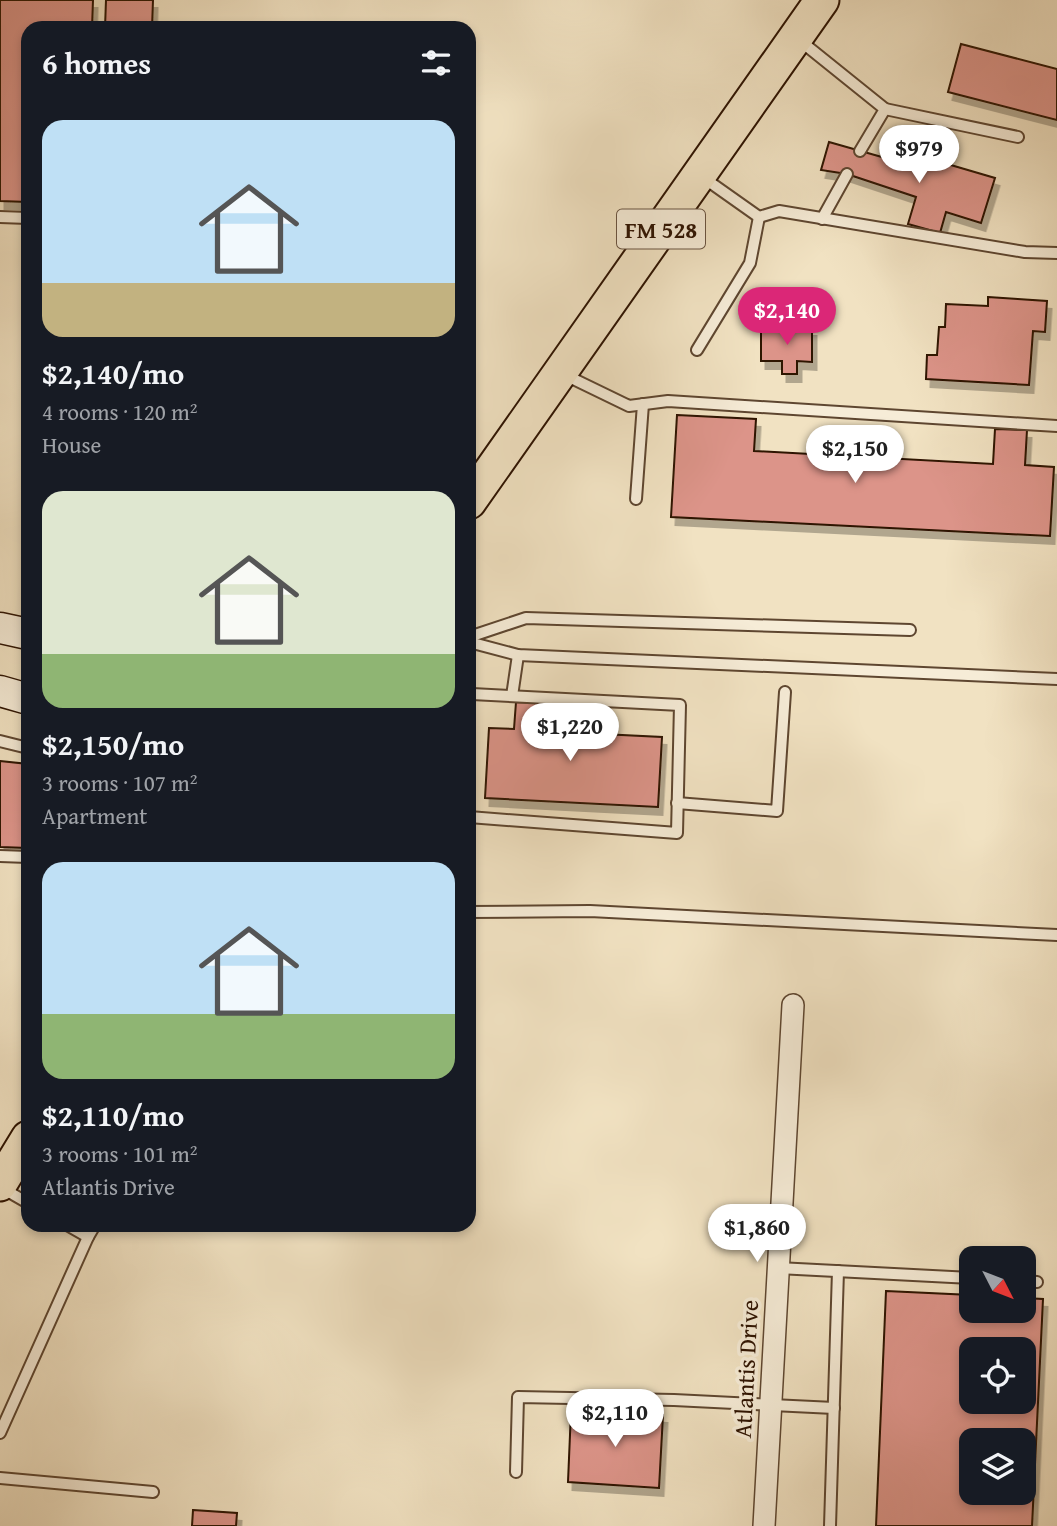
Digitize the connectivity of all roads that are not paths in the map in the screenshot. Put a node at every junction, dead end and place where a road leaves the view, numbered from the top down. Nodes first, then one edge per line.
1 (821, 0) edge
2 (796, 37) junction
3 (885, 109) junction
4 (1018, 137) dead end
5 (860, 151) dead end
6 (847, 174) dead end
7 (699, 175) junction
8 (0, 217) edge
9 (759, 217) junction
10 (21, 218) edge
11 (822, 219) junction
12 (1057, 253) edge
13 (697, 350) dead end
14 (561, 373) junction
15 (643, 404) junction
16 (1057, 426) edge
17 (476, 492) edge
18 (636, 499) dead end
19 (910, 630) dead end
20 (476, 635) edge
21 (476, 644) edge
22 (518, 655) junction
23 (1057, 679) edge
24 (0, 691) edge
25 (785, 692) dead end
26 (476, 694) edge
27 (513, 696) junction
28 (21, 697) edge
29 (0, 741) edge
30 (21, 746) edge
31 (677, 803) junction
32 (476, 818) edge
33 (0, 856) edge
34 (21, 857) edge
35 (476, 912) edge
36 (1057, 935) edge
37 (793, 1005) dead end
38 (21, 1150) edge
39 (0, 1185) edge
40 (21, 1198) edge
41 (79, 1232) edge
42 (91, 1232) edge
43 (88, 1237) junction
44 (778, 1268) junction
45 (838, 1271) junction
46 (959, 1277) edge
47 (771, 1404) junction
48 (834, 1408) junction
49 (0, 1433) edge
50 (516, 1472) dead end
51 (0, 1478) edge
52 (153, 1492) dead end
53 (764, 1526) edge
54 (830, 1526) edge

1 - 2 main road, FM 528
2 - 3 lane
2 - 7 main road, FM 528
3 - 4 lane
3 - 5 lane
6 - 11 lane
7 - 9 lane
7 - 14 main road, FM 528
8 - 10 lane
9 - 11 lane
9 - 13 lane
11 - 12 lane
14 - 15 lane
14 - 17 main road, FM 528
15 - 16 lane
15 - 18 lane
19 - 20 lane
21 - 22 lane
22 - 23 lane
22 - 27 lane
24 - 28 street
25 - 31 lane
26 - 27 lane
27 - 31 lane
29 - 30 lane
31 - 32 lane
33 - 34 lane
35 - 36 lane
37 - 44 street, Atlantis Drive
38 - 39 main road
39 - 40 lane
41 - 43 lane
42 - 43 lane
43 - 49 lane
44 - 45 lane
44 - 47 street, Atlantis Drive
45 - 46 lane
45 - 48 lane
47 - 48 lane
47 - 50 lane
47 - 53 street, Atlantis Drive
48 - 54 lane
51 - 52 lane

